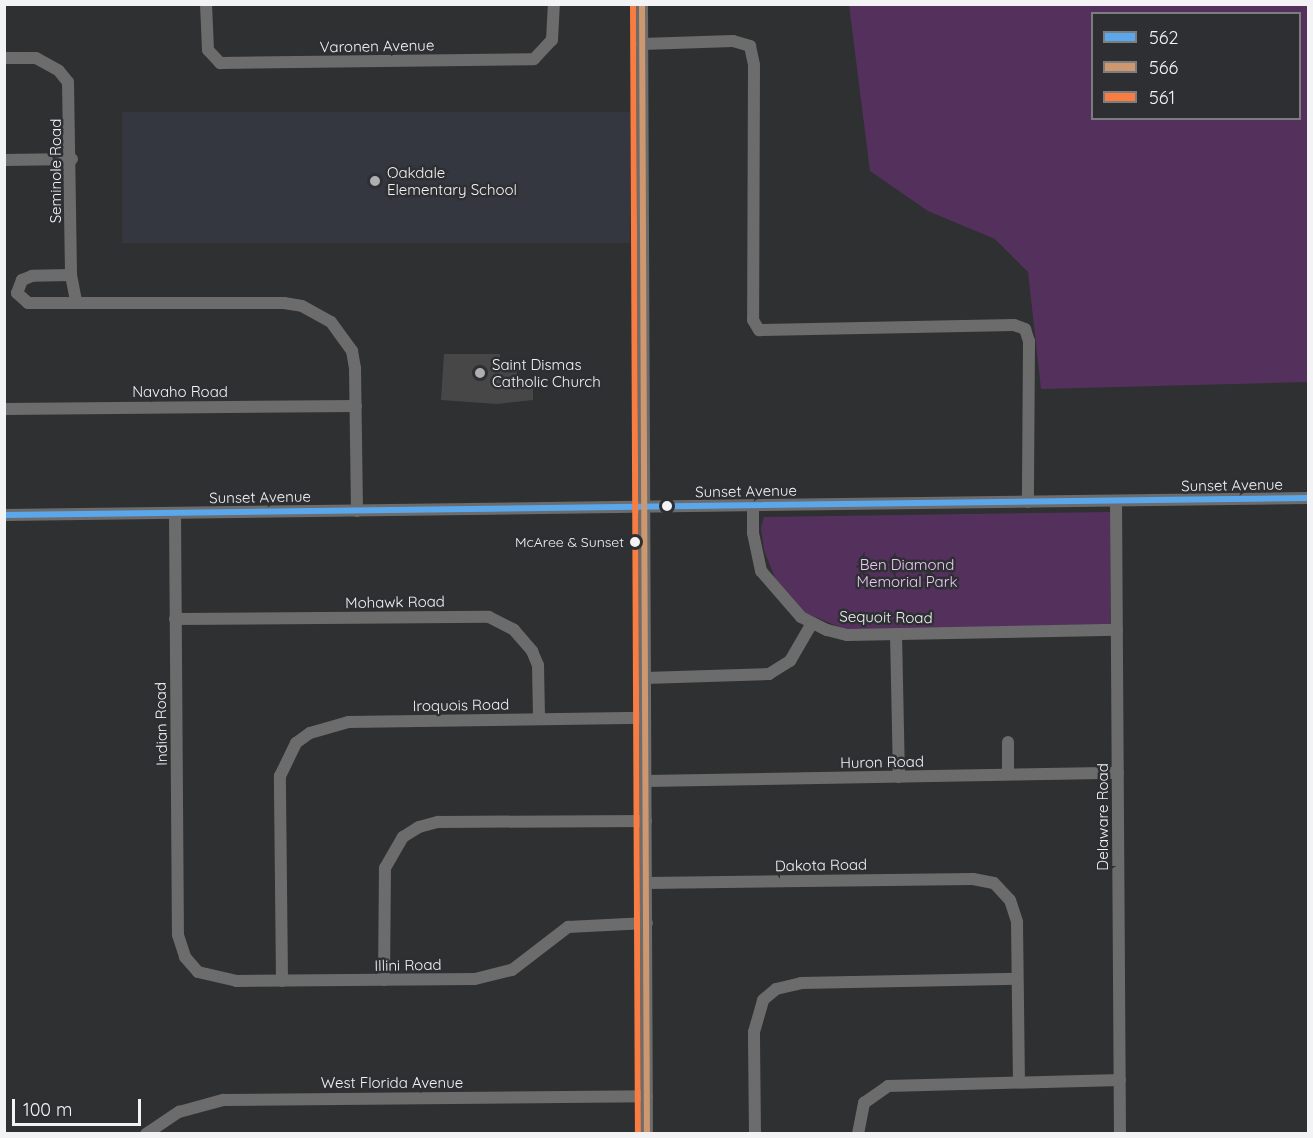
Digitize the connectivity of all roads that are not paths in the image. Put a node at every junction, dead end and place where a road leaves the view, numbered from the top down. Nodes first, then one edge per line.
1 (206, 4) edge
2 (554, 4) edge
3 (642, 4) edge
4 (642, 44) junction
5 (4, 58) edge
6 (72, 159) junction
7 (4, 160) edge
8 (71, 275) junction
9 (76, 301) junction
10 (356, 406) junction
11 (4, 409) edge
12 (1308, 498) edge
13 (1116, 501) junction
14 (1028, 502) junction
15 (753, 506) junction
16 (644, 507) junction
17 (357, 511) junction
18 (175, 513) junction
19 (4, 515) edge
20 (175, 619) junction
21 (812, 623) junction
22 (1117, 630) junction
23 (896, 634) junction
24 (645, 678) junction
25 (645, 718) junction
26 (539, 719) junction
27 (1008, 741) dead end
28 (1118, 773) junction
29 (1008, 774) junction
30 (899, 777) junction
31 (646, 781) junction
32 (646, 821) junction
33 (647, 883) junction
34 (647, 923) junction
35 (178, 935) joint
36 (1017, 979) junction
37 (384, 980) junction
38 (282, 981) junction
39 (1120, 1080) junction
40 (1019, 1082) junction
41 (647, 1096) junction
42 (146, 1134) edge
43 (647, 1134) edge
44 (755, 1134) edge
45 (858, 1134) edge
46 (1120, 1134) edge

1 - 2 street, Varonen Avenue
3 - 4 street
4 - 14 street
4 - 16 street
5 - 6 street, Seminole Road
6 - 7 street
6 - 8 street, Seminole Road
8 - 9 street, Seminole Road
8 - 9 street
9 - 10 street
10 - 11 street, Navaho Road
10 - 17 street
12 - 13 street, Sunset Avenue
13 - 14 street, Sunset Avenue
13 - 22 street, Delaware Road
14 - 15 street, Sunset Avenue
15 - 16 street, Sunset Avenue
15 - 21 street, Sequoit Road
16 - 17 street, Sunset Avenue
16 - 24 street
17 - 18 street, Sunset Avenue
18 - 19 street, Sunset Avenue
18 - 20 street, Indian Road
20 - 26 street, Mohawk Road
20 - 35 street, Indian Road
21 - 23 street, Sequoit Road
21 - 24 street
22 - 23 street, Sequoit Road
22 - 28 street, Delaware Road
23 - 30 street
24 - 25 street
25 - 26 street, Iroquois Road
25 - 31 street
26 - 38 street, Iroquois Road
27 - 29 street
28 - 29 street, Huron Road
28 - 39 street, Delaware Road
29 - 30 street, Huron Road
30 - 31 street, Huron Road
31 - 32 street
32 - 33 street
32 - 37 street
33 - 34 street
33 - 36 street, Dakota Road
34 - 37 street, Illini Road
34 - 41 street
35 - 38 street, Illini Road
36 - 40 street
36 - 44 street
37 - 38 street, Illini Road
39 - 40 street
39 - 46 street, Delaware Road
40 - 45 street
41 - 42 street, West Florida Avenue
41 - 43 street

